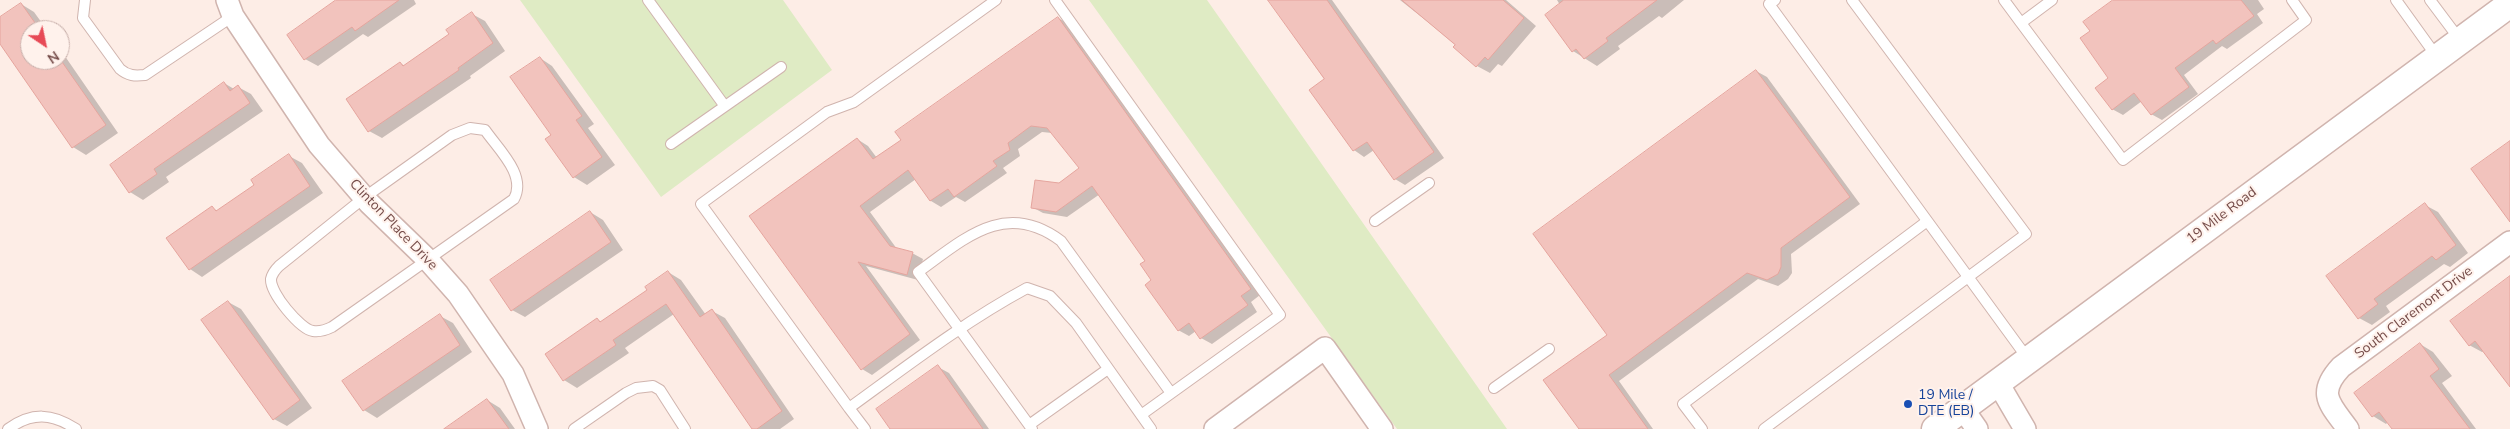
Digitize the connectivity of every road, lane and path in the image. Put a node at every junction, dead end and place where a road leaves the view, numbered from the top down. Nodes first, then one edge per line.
1 (85, 0) edge
2 (648, 0) edge
3 (996, 0) edge
4 (1055, 0) edge
5 (1775, 0) edge
6 (1852, 0) edge
7 (2004, 0) edge
8 (2052, 0) edge
9 (2292, 0) edge
10 (2396, 0) edge
11 (2430, 0) edge
12 (2510, 4) edge
13 (233, 6) edge
14 (2021, 23) junction
15 (2460, 40) junction
16 (2437, 57) junction
17 (781, 67) dead end
18 (724, 105) junction
19 (671, 144) dead end
20 (1429, 183) dead end
21 (365, 198) junction
22 (1375, 220) dead end
23 (1926, 222) junction
24 (2510, 242) edge
25 (427, 259) junction
26 (1968, 278) junction
27 (959, 330) junction
28 (1549, 349) dead end
29 (2028, 360) junction
30 (1108, 369) junction
31 (1998, 383) junction
32 (1494, 388) dead end
33 (1171, 393) junction
34 (849, 408) junction
35 (1141, 415) junction
36 (1970, 419) edge
37 (1030, 427) edge
38 (8, 429) edge
39 (76, 429) edge
40 (537, 429) edge
41 (574, 429) edge
42 (685, 429) edge
43 (864, 429) edge
44 (1151, 429) edge
45 (1215, 429) edge
46 (1382, 429) edge
47 (1702, 429) edge
48 (1764, 429) edge
49 (1935, 429) edge
50 (2025, 429) edge
51 (2348, 429) edge

1 - 13 lane
2 - 18 lane
3 - 34 lane
4 - 33 lane
5 - 23 lane
6 - 26 lane
7 - 14 lane
8 - 14 lane
9 - 14 lane
10 - 16 lane
11 - 15 lane
12 - 15 street, 19 Mile Road
13 - 21 street, Clinton Place Drive
15 - 16 street, 19 Mile Road
16 - 29 street, 19 Mile Road
17 - 18 lane
18 - 19 lane
20 - 22 lane
21 - 25 street, Clinton Place Drive
21 - 25 lane
21 - 25 lane
23 - 26 lane
23 - 47 lane
24 - 51 street, South Claremont Drive
25 - 40 street, Clinton Place Drive
26 - 29 lane
26 - 48 lane
27 - 30 lane
27 - 33 lane
27 - 34 lane
27 - 37 lane
28 - 32 lane
29 - 31 street, 19 Mile Road
30 - 35 lane
30 - 37 lane
31 - 36 street, 19 Mile Road
31 - 50 street
33 - 35 lane
34 - 43 lane
35 - 44 lane
36 - 49 street, 19 Mile Road
38 - 39 lane
41 - 42 lane
45 - 46 street

